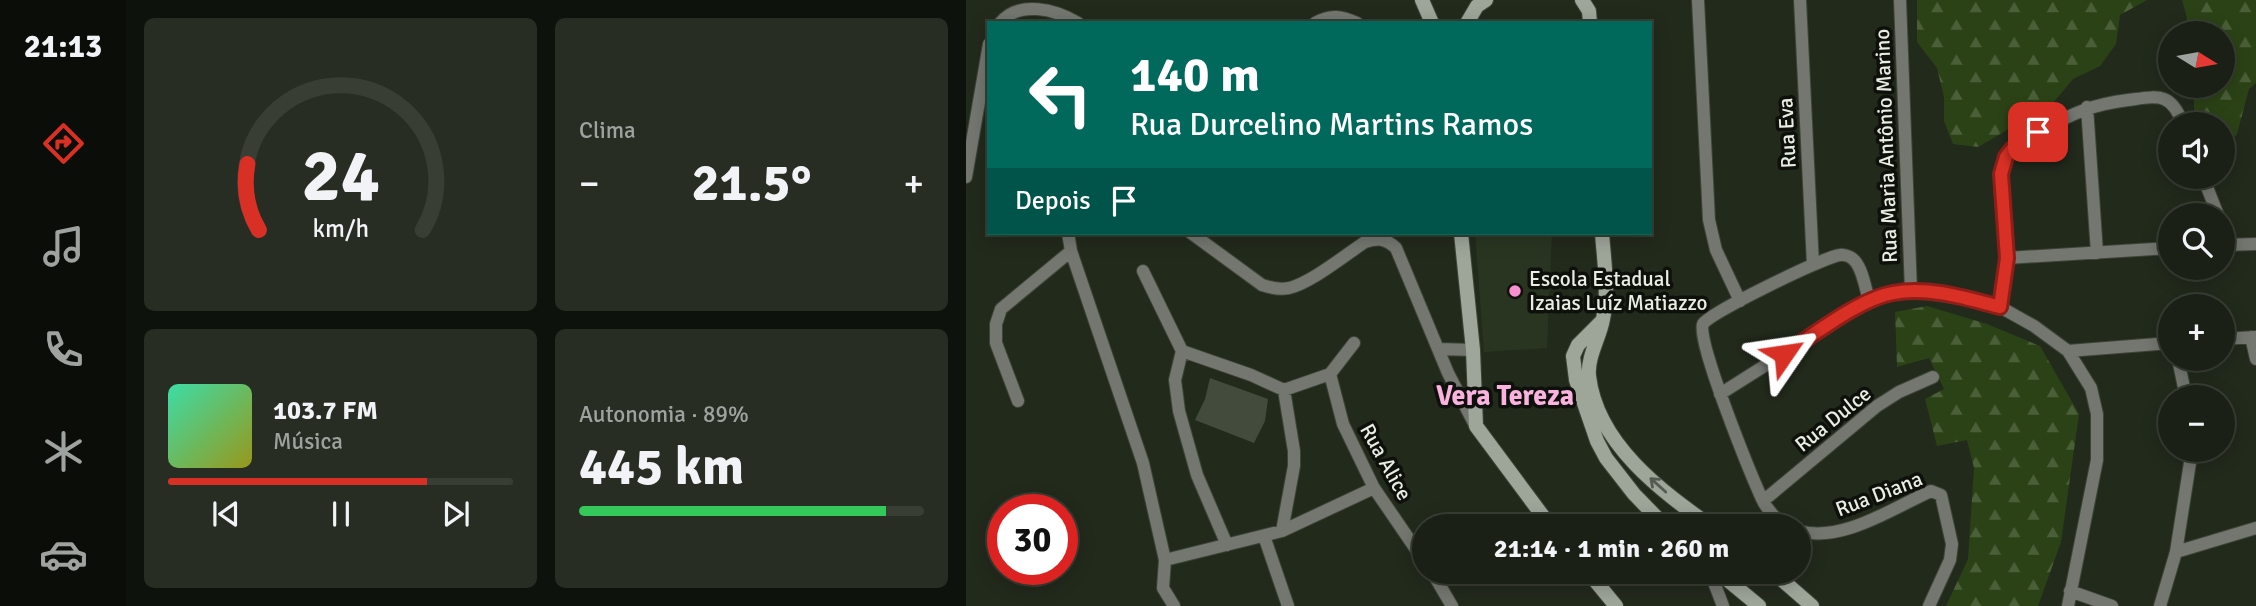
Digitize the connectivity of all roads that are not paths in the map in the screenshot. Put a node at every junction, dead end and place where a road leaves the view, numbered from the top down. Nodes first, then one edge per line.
1 (1422, 0) edge
2 (1486, 0) edge
3 (1582, 0) edge
4 (1698, 0) edge
5 (1800, 0) edge
6 (1900, 0) edge
7 (1001, 21) edge
8 (1075, 21) edge
9 (1319, 21) edge
10 (1352, 21) edge
11 (1431, 21) edge
12 (1468, 21) edge
13 (1590, 21) edge
14 (987, 56) edge
15 (2087, 107) junction
16 (2177, 112) edge
17 (966, 177) edge
18 (1068, 235) edge
19 (1194, 235) edge
20 (1461, 235) edge
21 (1602, 235) edge
22 (2256, 244) edge
23 (2235, 245) edge
24 (2158, 249) edge
25 (1071, 251) junction
26 (2097, 253) junction
27 (2007, 258) junction
28 (1813, 265) junction
29 (1143, 271) dead end
30 (1911, 291) junction
31 (1869, 300) junction
32 (1740, 301) junction
33 (2000, 307) junction
34 (2254, 337) edge
35 (2235, 339) edge
36 (1354, 343) dead end
37 (2158, 344) edge
38 (1438, 349) junction
39 (1473, 350) junction
40 (1182, 351) junction
41 (2068, 351) junction
42 (2256, 359) edge
43 (1330, 374) junction
44 (1582, 377) junction
45 (1933, 377) dead end
46 (1284, 390) junction
47 (1720, 394) junction
48 (1018, 401) dead end
49 (1476, 426) junction
50 (2190, 462) edge
51 (1374, 488) junction
52 (1763, 501) junction
53 (1542, 514) edge
54 (1653, 514) edge
55 (1695, 514) edge
56 (1772, 514) edge
57 (2256, 528) edge
58 (1282, 531) junction
59 (1811, 532) edge
60 (1407, 535) junction
61 (1412, 535) edge
62 (1264, 536) junction
63 (1412, 543) edge
64 (1227, 545) junction
65 (2176, 552) junction
66 (1165, 560) junction
67 (1439, 584) edge
68 (1598, 584) edge
69 (1715, 584) edge
70 (1732, 584) edge
71 (1786, 584) edge
72 (2070, 591) junction
73 (1174, 606) edge
74 (1288, 606) edge
75 (1452, 606) edge
76 (1616, 606) edge
77 (1723, 606) edge
78 (1759, 606) edge
79 (1811, 606) edge
80 (1929, 606) edge
81 (2068, 606) edge
82 (2112, 606) edge
83 (2160, 606) edge

1 - 11 street
2 - 12 street
3 - 13 street
4 - 32 street
5 - 28 street, Rua Eva
6 - 30 street, Rua Maria Antônio Marino
7 - 8 street
9 - 10 street
14 - 17 street
15 - 16 street
15 - 26 street
15 - 27 street
18 - 25 street
19 - 38 street
20 - 39 street
21 - 44 street
22 - 23 street
24 - 26 street
25 - 48 street
25 - 66 street
26 - 27 street
27 - 33 street
28 - 31 street
28 - 32 street
29 - 40 street
30 - 31 street
30 - 33 street
31 - 47 street
32 - 47 street
33 - 41 street
34 - 35 street
34 - 42 street
36 - 43 street
37 - 41 street
38 - 39 street
38 - 49 street
39 - 49 street
40 - 46 street
40 - 64 street
41 - 72 street
43 - 46 street
43 - 51 street, Rua Alice
44 - 54 street
55 -> 44 street
45 - 52 street, Rua Dulce
46 - 58 street
47 - 52 street
49 - 53 street
50 - 65 street
51 - 58 street
51 - 60 street, Rua Alice
52 - 56 street
57 - 65 street
58 - 62 street
59 - 80 street, Rua Diana
60 - 61 street
60 - 63 street, Rua Alice
62 - 64 street
62 - 74 street
64 - 66 street
65 - 83 street
66 - 73 street
67 - 75 street
68 - 76 street
69 - 77 street
70 - 78 street
71 - 79 street
72 - 81 street
72 - 82 street

